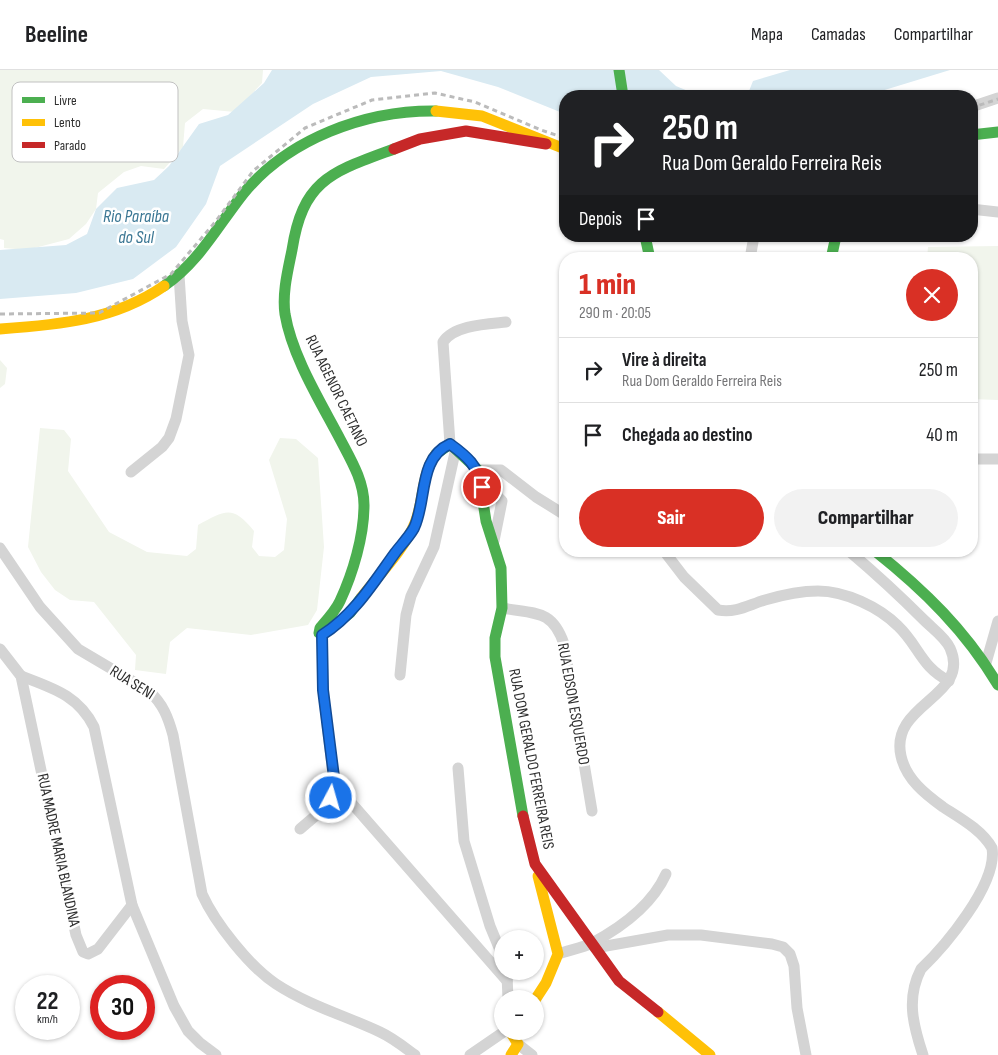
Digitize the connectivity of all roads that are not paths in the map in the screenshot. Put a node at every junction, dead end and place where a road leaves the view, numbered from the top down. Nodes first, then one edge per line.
1 (619, 70) edge
2 (622, 90) edge
3 (998, 98) edge
4 (978, 105) edge
5 (998, 132) edge
6 (978, 134) edge
7 (546, 144) junction
8 (559, 147) edge
9 (978, 210) edge
10 (998, 212) edge
11 (178, 275) junction
12 (506, 322) dead end
13 (0, 328) edge
14 (453, 446) junction
15 (978, 459) edge
16 (998, 460) edge
17 (478, 470) junction
18 (132, 472) dead end
19 (482, 487) junction
20 (559, 511) edge
21 (493, 545) junction
22 (0, 548) edge
23 (668, 557) edge
24 (855, 557) edge
25 (882, 557) edge
26 (502, 608) junction
27 (998, 622) edge
28 (322, 635) junction
29 (0, 649) edge
30 (986, 662) junction
31 (400, 675) dead end
32 (21, 676) junction
33 (949, 681) junction
34 (998, 685) edge
35 (458, 768) dead end
36 (334, 783) junction
37 (592, 811) dead end
38 (300, 829) dead end
39 (535, 864) junction
40 (666, 874) dead end
41 (132, 905) junction
42 (494, 936) edge
43 (593, 946) junction
44 (558, 954) junction
45 (494, 961) edge
46 (541, 990) edge
47 (494, 1039) edge
48 (516, 1040) edge
49 (518, 1044) junction
50 (216, 1055) edge
51 (415, 1055) edge
52 (470, 1055) edge
53 (511, 1055) edge
54 (532, 1055) edge
55 (710, 1055) edge
56 (806, 1055) edge
57 (923, 1055) edge

1 - 2 main road
3 - 4 street
5 - 6 main road
7 - 8 main road
7 - 11 main road
7 - 28 main road, RUA AGENOR CAETANO
9 - 10 street
11 - 13 main road
11 - 18 street
12 - 14 street
14 - 17 main road
14 - 28 main road
14 - 31 street
15 - 16 street
17 - 19 main road, RUA DOM GERALDO FERREIRA REIS
17 - 20 street
19 - 21 main road, RUA DOM GERALDO FERREIRA REIS
19 - 21 street
21 - 26 main road, RUA DOM GERALDO FERREIRA REIS
22 - 51 street, RUA SENI
23 - 33 street
24 - 33 street
25 - 30 main road
26 - 37 street, RUA EDSON ESQUERDO
26 - 39 main road, RUA DOM GERALDO FERREIRA REIS
27 - 30 street
28 - 36 street, RUA AGENOR CAETANO
29 - 32 street, RUA MADRE MARIA BLANDINA
30 - 34 main road
32 - 41 street, RUA MADRE MARIA BLANDINA
32 - 41 street, RUA MADRE MARIA BLANDINA
33 - 57 street
35 - 42 street
36 - 38 street, RUA AGENOR CAETANO
36 - 45 street
39 - 43 main road, RUA DOM GERALDO FERREIRA REIS
39 - 44 main road
40 - 43 street
41 - 50 street, RUA MADRE MARIA BLANDINA
43 - 44 street
43 - 55 main road, RUA DOM GERALDO FERREIRA REIS
43 - 56 street
44 - 46 main road
47 - 52 street
48 - 49 main road
49 - 53 main road
49 - 54 street

